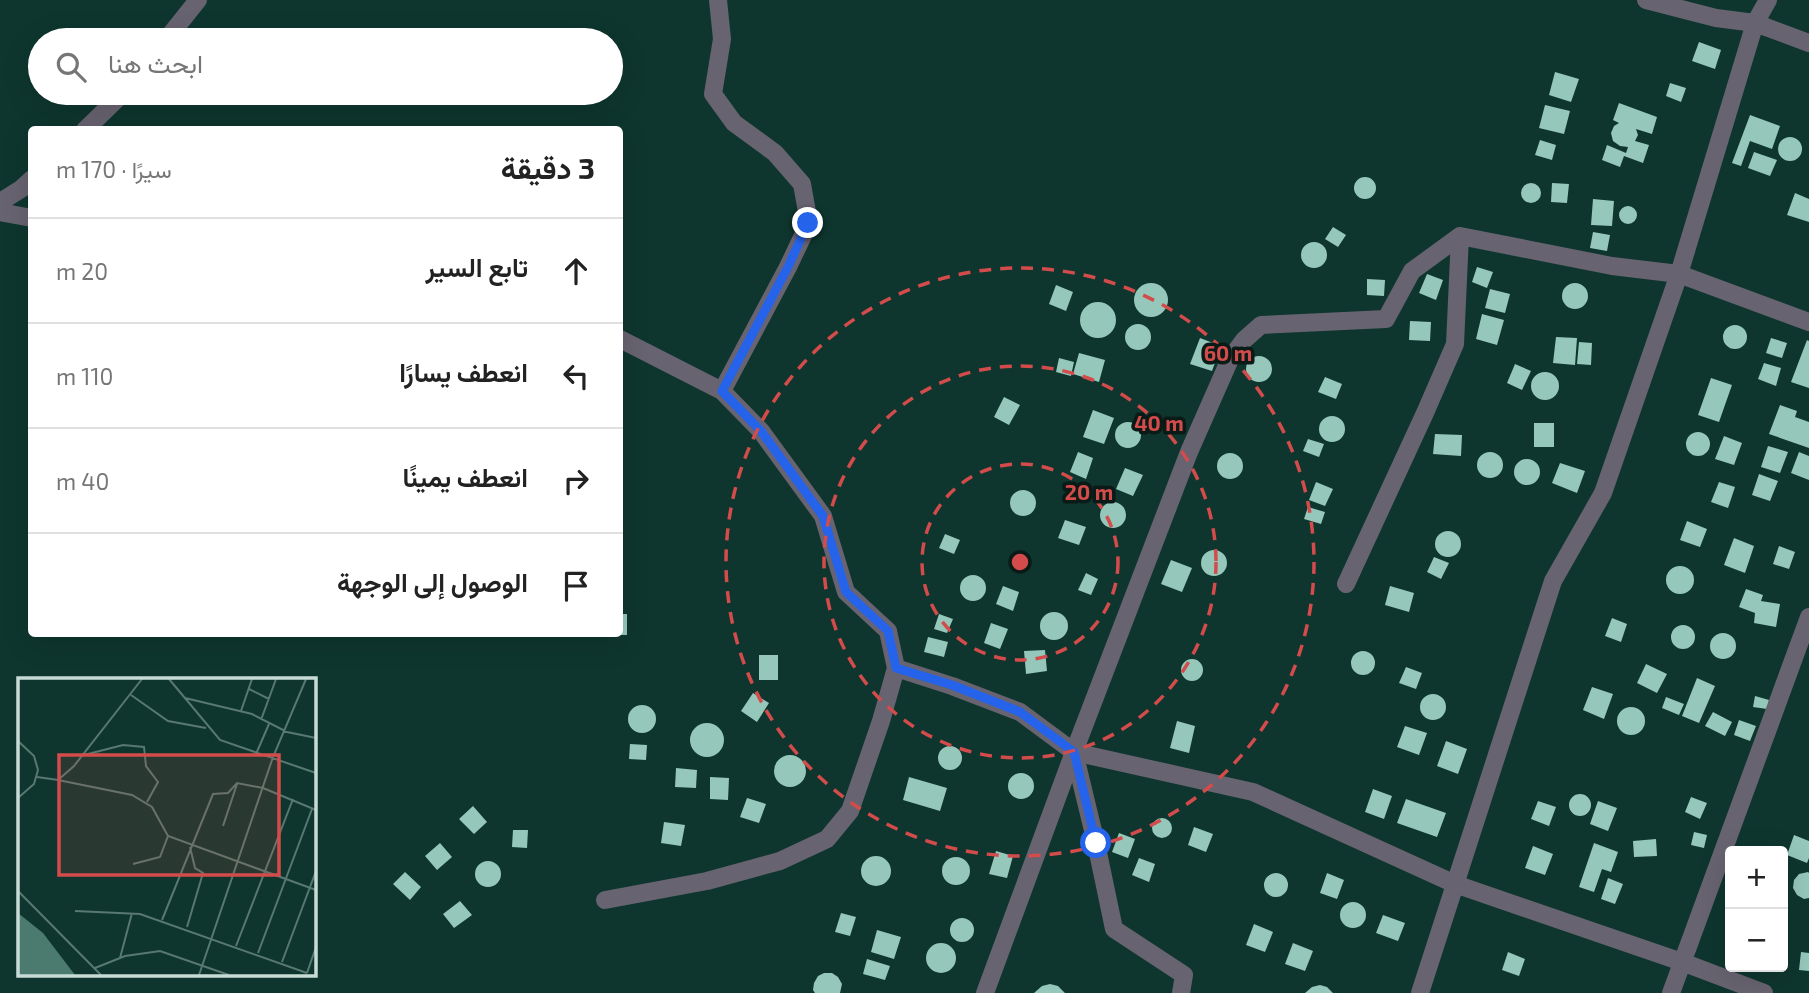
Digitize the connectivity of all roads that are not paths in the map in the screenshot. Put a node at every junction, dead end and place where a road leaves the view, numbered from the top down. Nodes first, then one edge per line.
1 (718, 0) edge
2 (1646, 0) edge
3 (1768, 0) edge
4 (201, 1) edge
5 (1755, 23) junction
6 (177, 28) edge
7 (1809, 43) edge
8 (111, 105) edge
9 (89, 126) edge
10 (28, 183) edge
11 (0, 202) edge
12 (0, 212) edge
13 (28, 217) edge
14 (1460, 236) junction
15 (1679, 274) junction
16 (1809, 322) edge
17 (623, 341) edge
18 (722, 391) junction
19 (1346, 584) dead end
20 (1809, 617) edge
21 (896, 668) junction
22 (1074, 752) junction
23 (1455, 884) junction
24 (605, 900) dead end
25 (1682, 962) junction
26 (985, 993) edge
27 (1181, 993) edge
28 (1420, 993) edge
29 (1671, 993) edge
30 (1764, 993) edge

1 - 18 street
2 - 5 street
3 - 5 street
4 - 6 street
5 - 7 street
5 - 15 street
8 - 9 street
10 - 11 street
12 - 13 street
14 - 15 street
14 - 19 street
14 - 22 street
15 - 16 street
15 - 23 street
17 - 18 street
18 - 21 street
20 - 25 street
21 - 22 street
21 - 24 street
22 - 23 street
22 - 26 street
22 - 27 street
23 - 25 street
23 - 28 street
25 - 29 street
25 - 30 street

